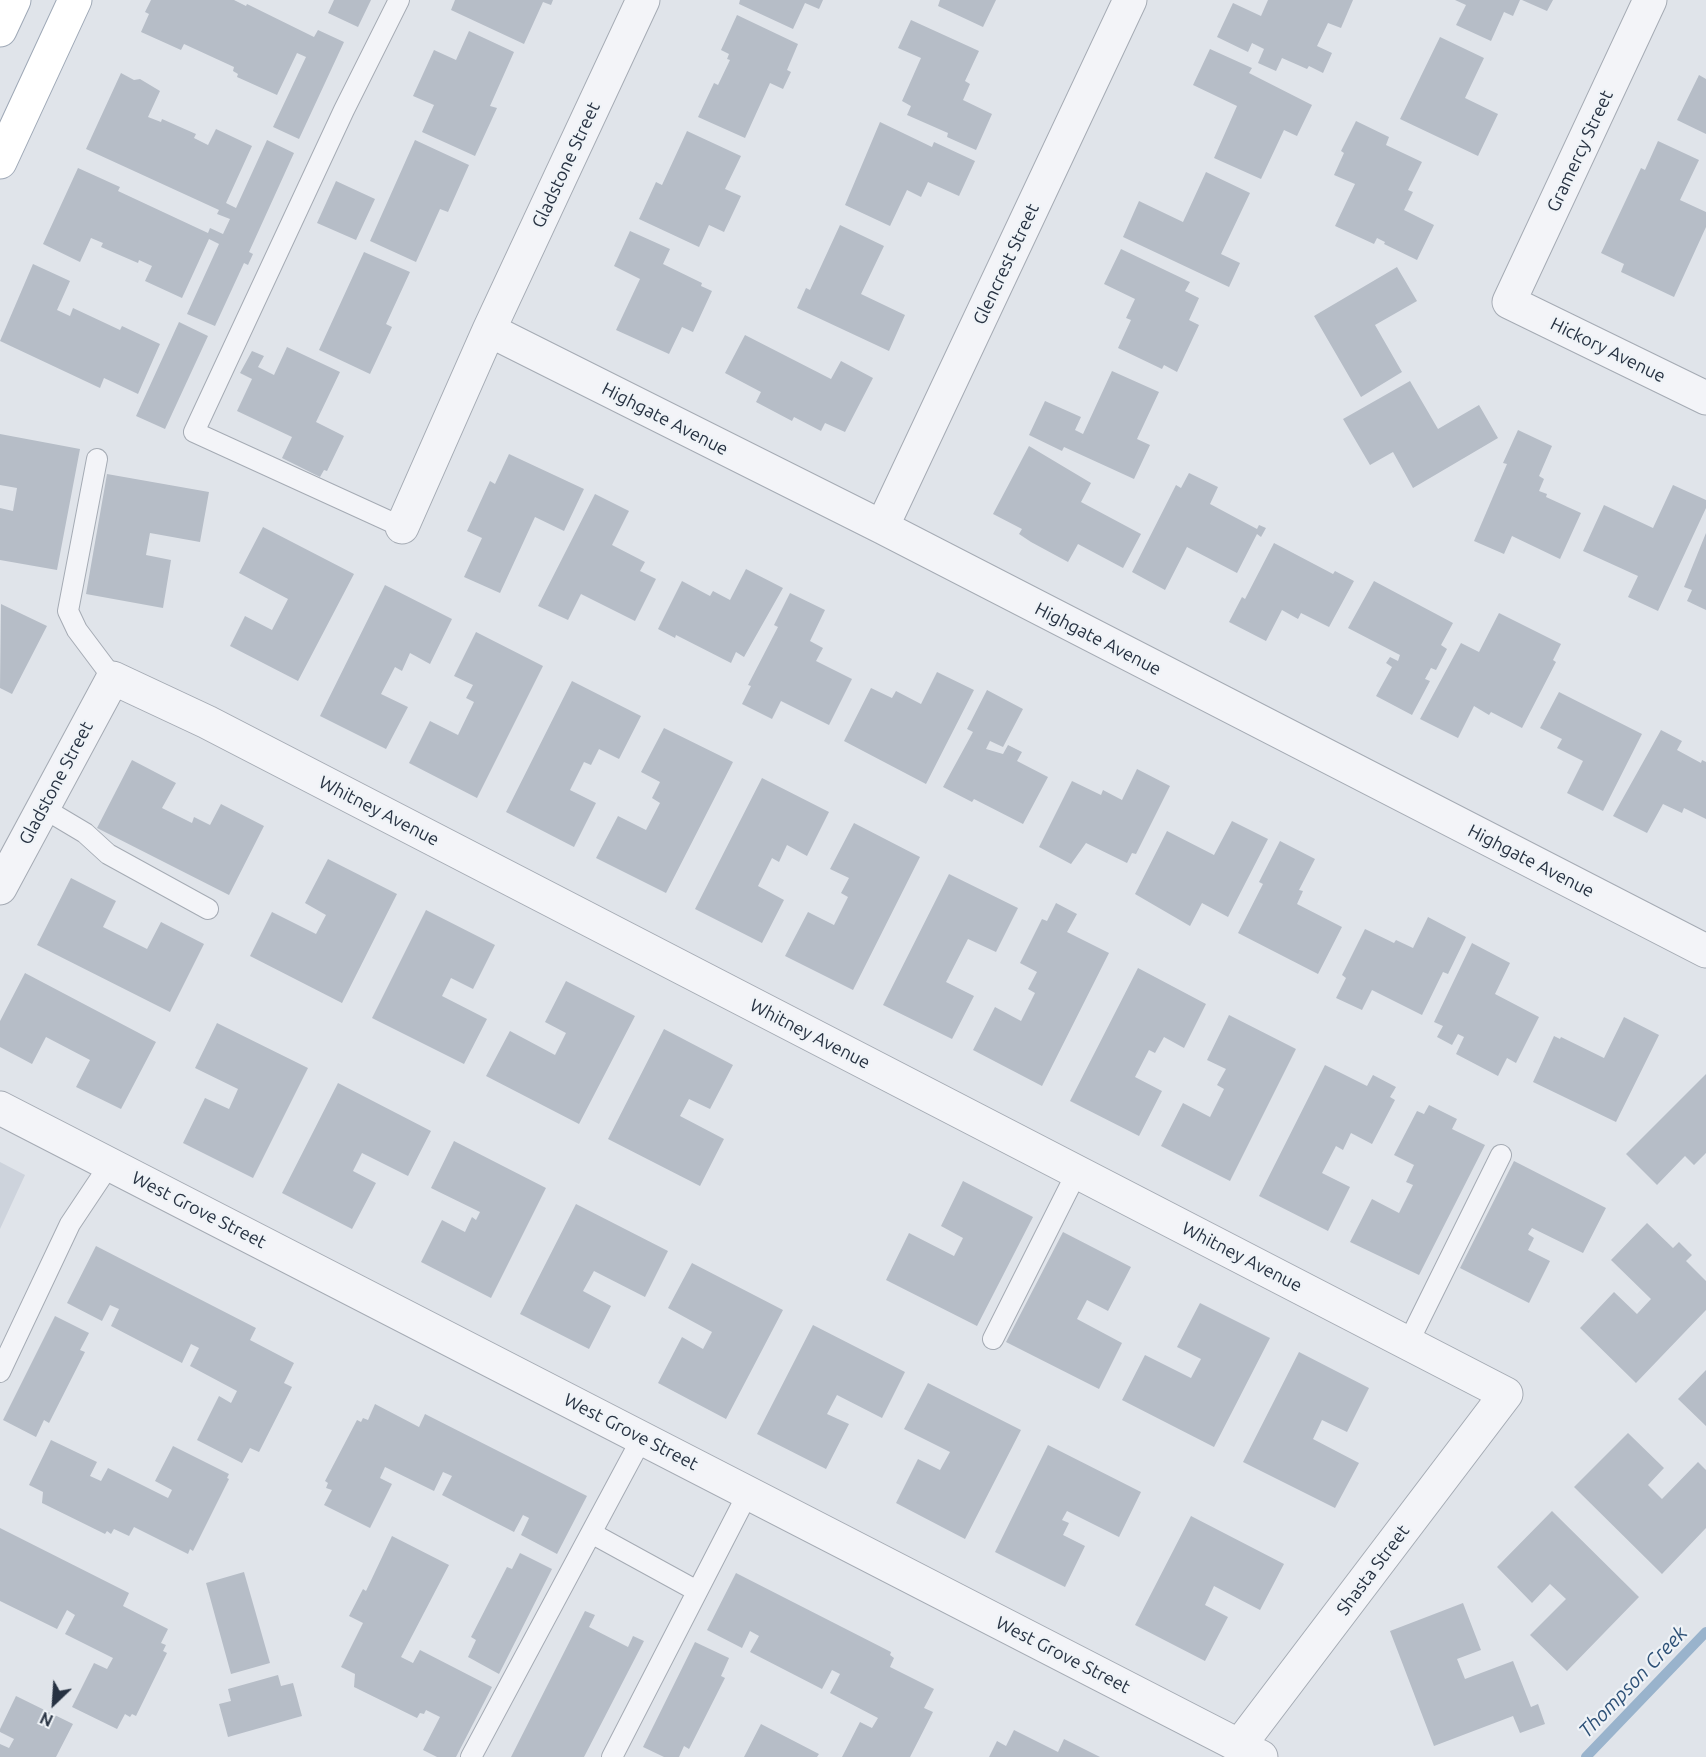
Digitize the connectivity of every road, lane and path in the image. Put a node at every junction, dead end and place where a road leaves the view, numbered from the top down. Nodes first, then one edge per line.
1 (14, 0) edge
2 (75, 0) edge
3 (399, 0) edge
4 (643, 0) edge
5 (1130, 0) edge
6 (1650, 0) edge
7 (0, 30) edge
8 (0, 162) edge
9 (1509, 302) joint
10 (489, 330) junction
11 (1706, 398) edge
12 (97, 459) dead end
13 (402, 527) joint
14 (882, 527) junction
15 (113, 678) junction
16 (43, 808) junction
17 (0, 888) edge
18 (208, 909) dead end
19 (1706, 951) edge
20 (0, 1108) edge
21 (1501, 1155) dead end
22 (110, 1164) junction
23 (1077, 1172) junction
24 (993, 1339) dead end
25 (1408, 1343) junction
26 (0, 1372) edge
27 (1506, 1394) joint
28 (642, 1438) junction
29 (748, 1493) junction
30 (593, 1534) junction
31 (697, 1591) junction
32 (1250, 1751) edge
33 (471, 1757) edge
34 (612, 1757) edge

1 - 7 main road
2 - 8 main road
3 - 13 lane
4 - 10 street, Gladstone Street
5 - 14 street, Glencrest Street
6 - 9 street, Gramercy Street
9 - 11 street, Hickory Avenue
10 - 13 street, Gladstone Street
10 - 14 street, Highgate Avenue
12 - 15 lane
14 - 19 street, Highgate Avenue
15 - 16 street, Gladstone Street
15 - 23 street, Whitney Avenue
16 - 17 street, Gladstone Street
16 - 18 lane
20 - 22 street, West Grove Street
21 - 25 lane
22 - 26 lane
22 - 28 street, West Grove Street
23 - 24 lane
23 - 25 street, Whitney Avenue
25 - 27 street, Whitney Avenue
27 - 32 street, Shasta Street
28 - 29 street, West Grove Street
28 - 30 lane
29 - 31 lane
29 - 32 street, West Grove Street
30 - 31 lane
30 - 33 lane
31 - 34 lane

